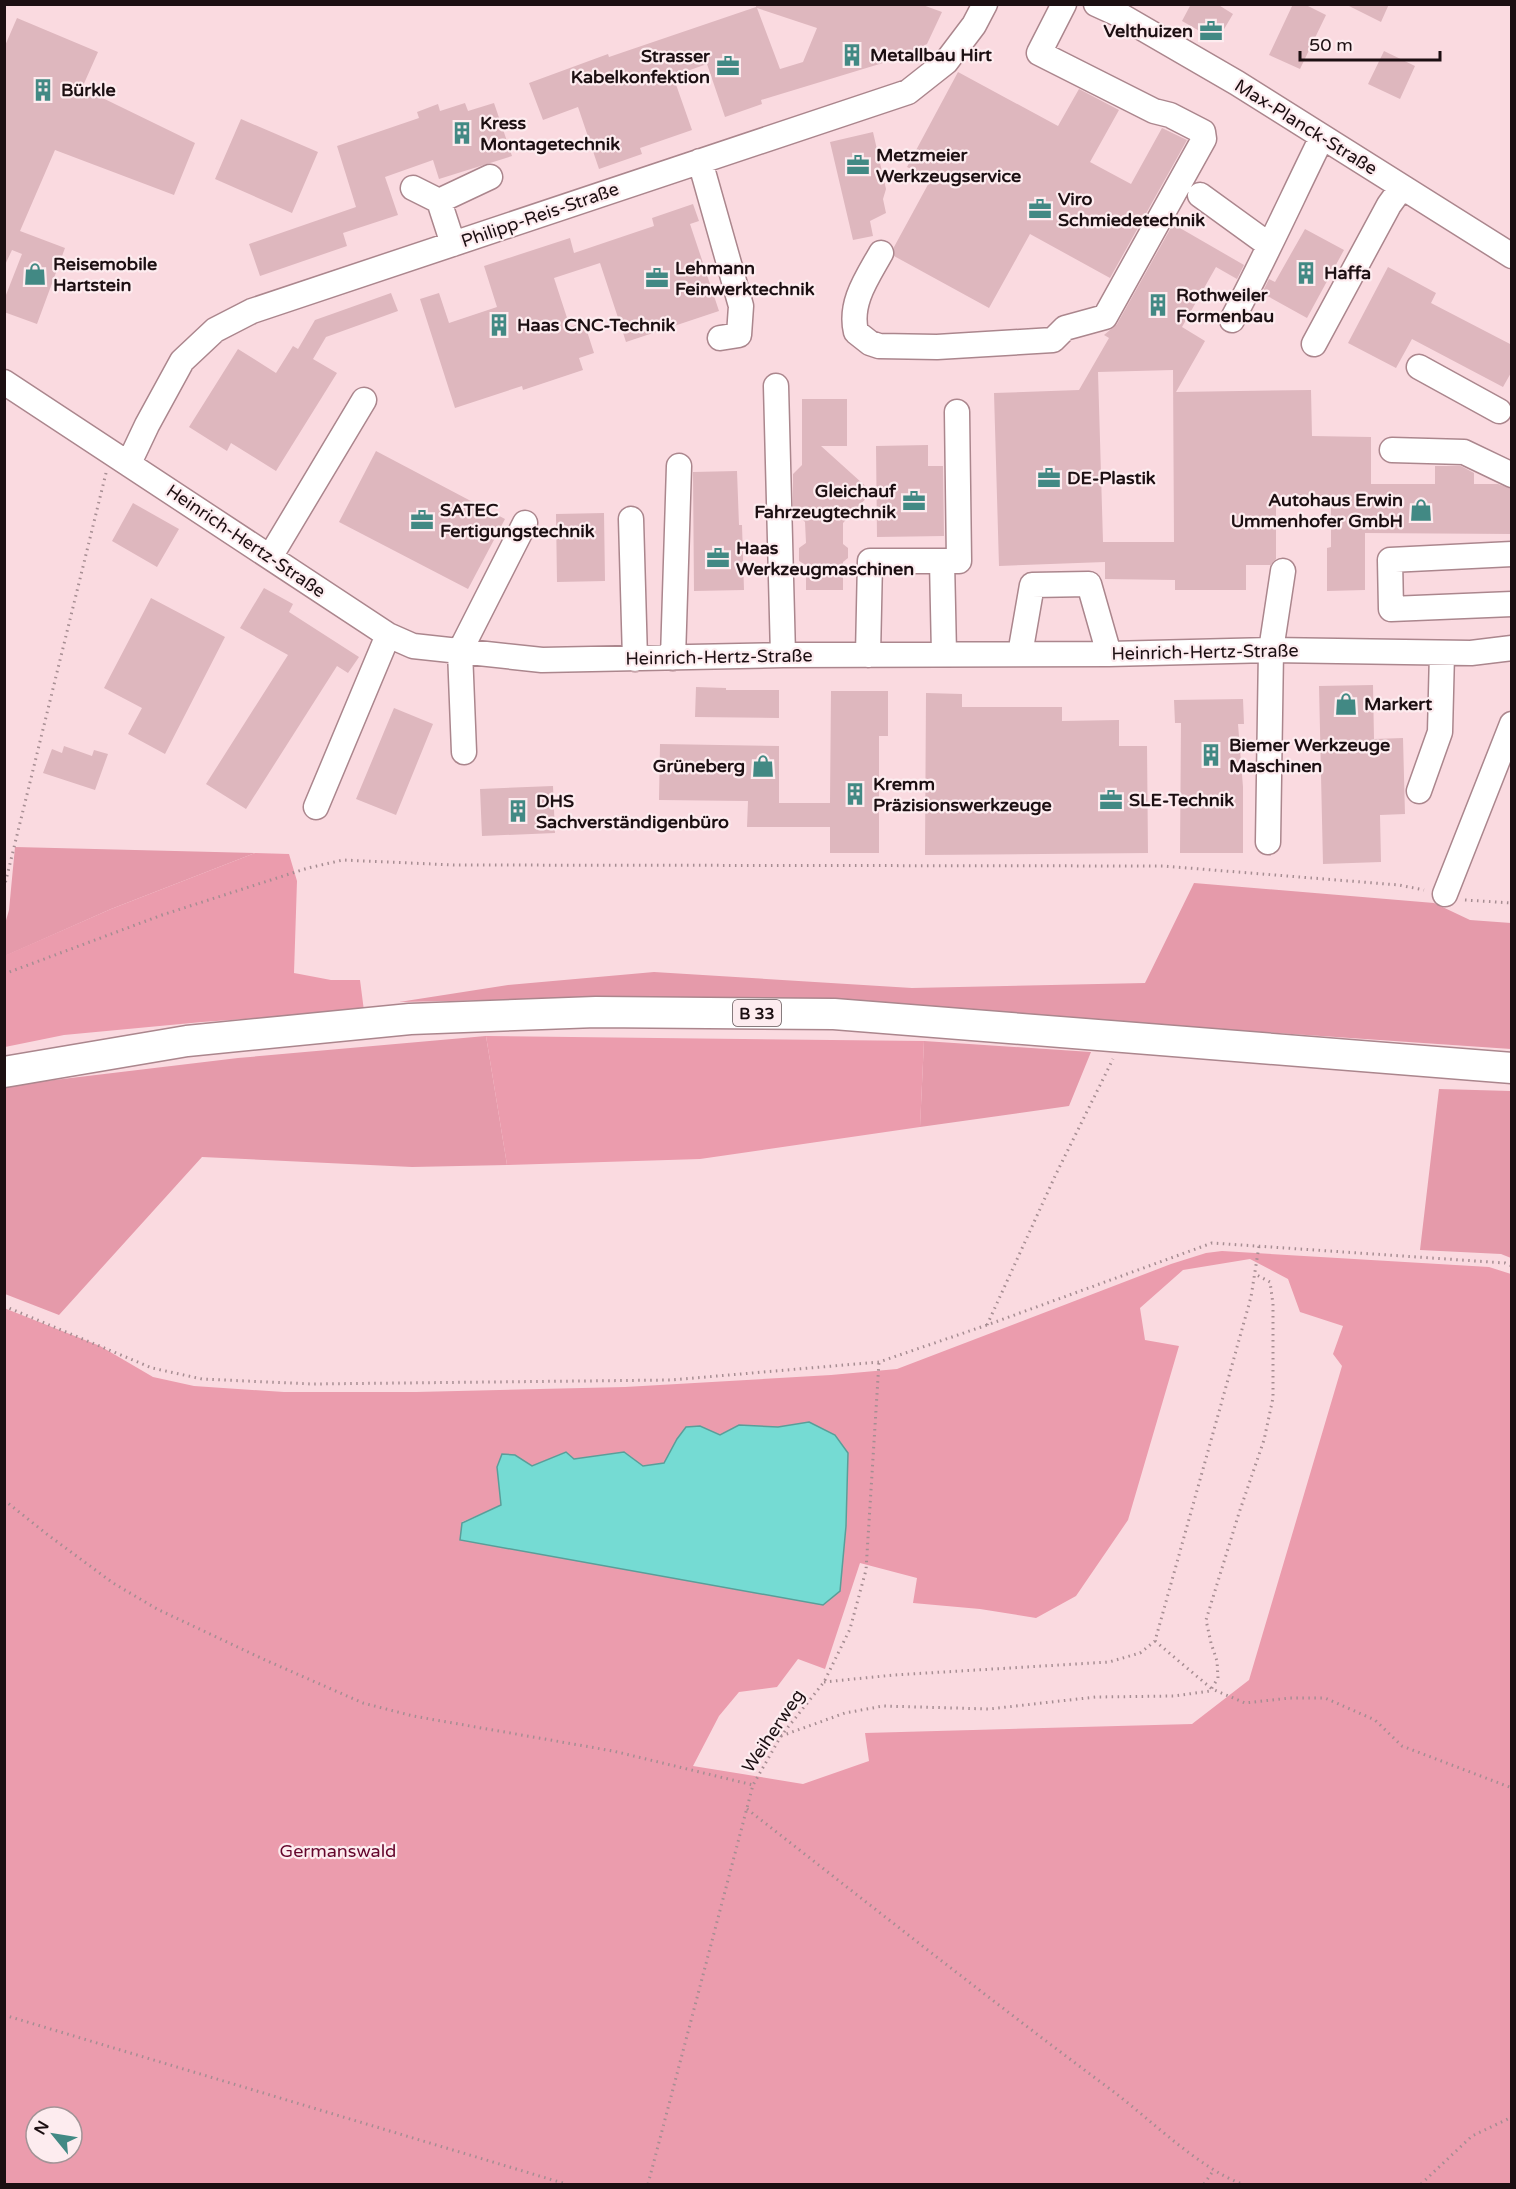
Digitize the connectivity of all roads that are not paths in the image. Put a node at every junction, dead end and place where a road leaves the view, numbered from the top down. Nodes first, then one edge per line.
1 (985, 4) edge
2 (1064, 4) edge
3 (1096, 4) edge
4 (1129, 12) edge
5 (1322, 137) junction
6 (700, 161) junction
7 (490, 177) dead end
8 (1402, 187) junction
9 (413, 188) dead end
10 (1200, 195) dead end
11 (439, 201) junction
12 (453, 244) junction
13 (1269, 245) junction
14 (881, 253) dead end
15 (1512, 256) edge
16 (1232, 320) dead end
17 (720, 338) dead end
18 (1314, 344) dead end
19 (1419, 367) dead end
20 (4, 382) edge
21 (776, 386) dead end
22 (364, 400) dead end
23 (1499, 411) dead end
24 (957, 412) dead end
25 (1392, 450) dead end
26 (120, 457) junction
27 (679, 466) dead end
28 (1512, 475) edge
29 (631, 519) dead end
30 (525, 523) dead end
31 (1512, 554) edge
32 (270, 557) junction
33 (942, 561) junction
34 (1282, 571) dead end
35 (1512, 604) edge
36 (388, 635) junction
37 (1512, 648) edge
38 (1271, 650) junction
39 (460, 651) junction
40 (1442, 653) junction
41 (944, 654) junction
42 (1020, 654) junction
43 (1109, 654) junction
44 (783, 655) junction
45 (868, 655) junction
46 (674, 658) junction
47 (635, 659) junction
48 (1512, 724) edge
49 (464, 752) dead end
50 (1419, 791) dead end
51 (316, 807) dead end
52 (1268, 842) dead end
53 (1445, 894) road end
54 (1512, 1068) edge
55 (4, 1072) edge

1 - 6 street, Philipp-Reis-Straße
2 - 14 street
3 - 4 street, Max-Planck-Straße
4 - 5 street, Max-Planck-Straße
5 - 8 street, Max-Planck-Straße
5 - 13 street
6 - 12 street, Philipp-Reis-Straße
6 - 17 street
7 - 11 street
8 - 15 street, Max-Planck-Straße
8 - 18 street
9 - 11 street
10 - 13 street
11 - 12 street
12 - 26 street, Philipp-Reis-Straße
13 - 16 street
19 - 23 street
20 - 26 street, Heinrich-Hertz-Straße
21 - 44 street
22 - 32 street
24 - 33 street
25 - 28 street
26 - 32 street, Heinrich-Hertz-Straße
27 - 46 street
29 - 47 street
30 - 39 street
31 - 35 street
32 - 36 street, Heinrich-Hertz-Straße
33 - 41 street
33 - 45 street
34 - 38 street
36 - 39 street, Heinrich-Hertz-Straße
36 - 51 street
37 - 40 street, Heinrich-Hertz-Straße
38 - 40 street, Heinrich-Hertz-Straße
38 - 43 street, Heinrich-Hertz-Straße
38 - 52 street
39 - 47 street, Heinrich-Hertz-Straße
39 - 49 street
40 - 50 street
41 - 42 street, Heinrich-Hertz-Straße
41 - 45 street, Heinrich-Hertz-Straße
42 - 43 street, Heinrich-Hertz-Straße
42 - 43 street
44 - 45 street, Heinrich-Hertz-Straße
44 - 46 street, Heinrich-Hertz-Straße
46 - 47 street, Heinrich-Hertz-Straße
48 - 53 street
54 - 55 main road, B 33

